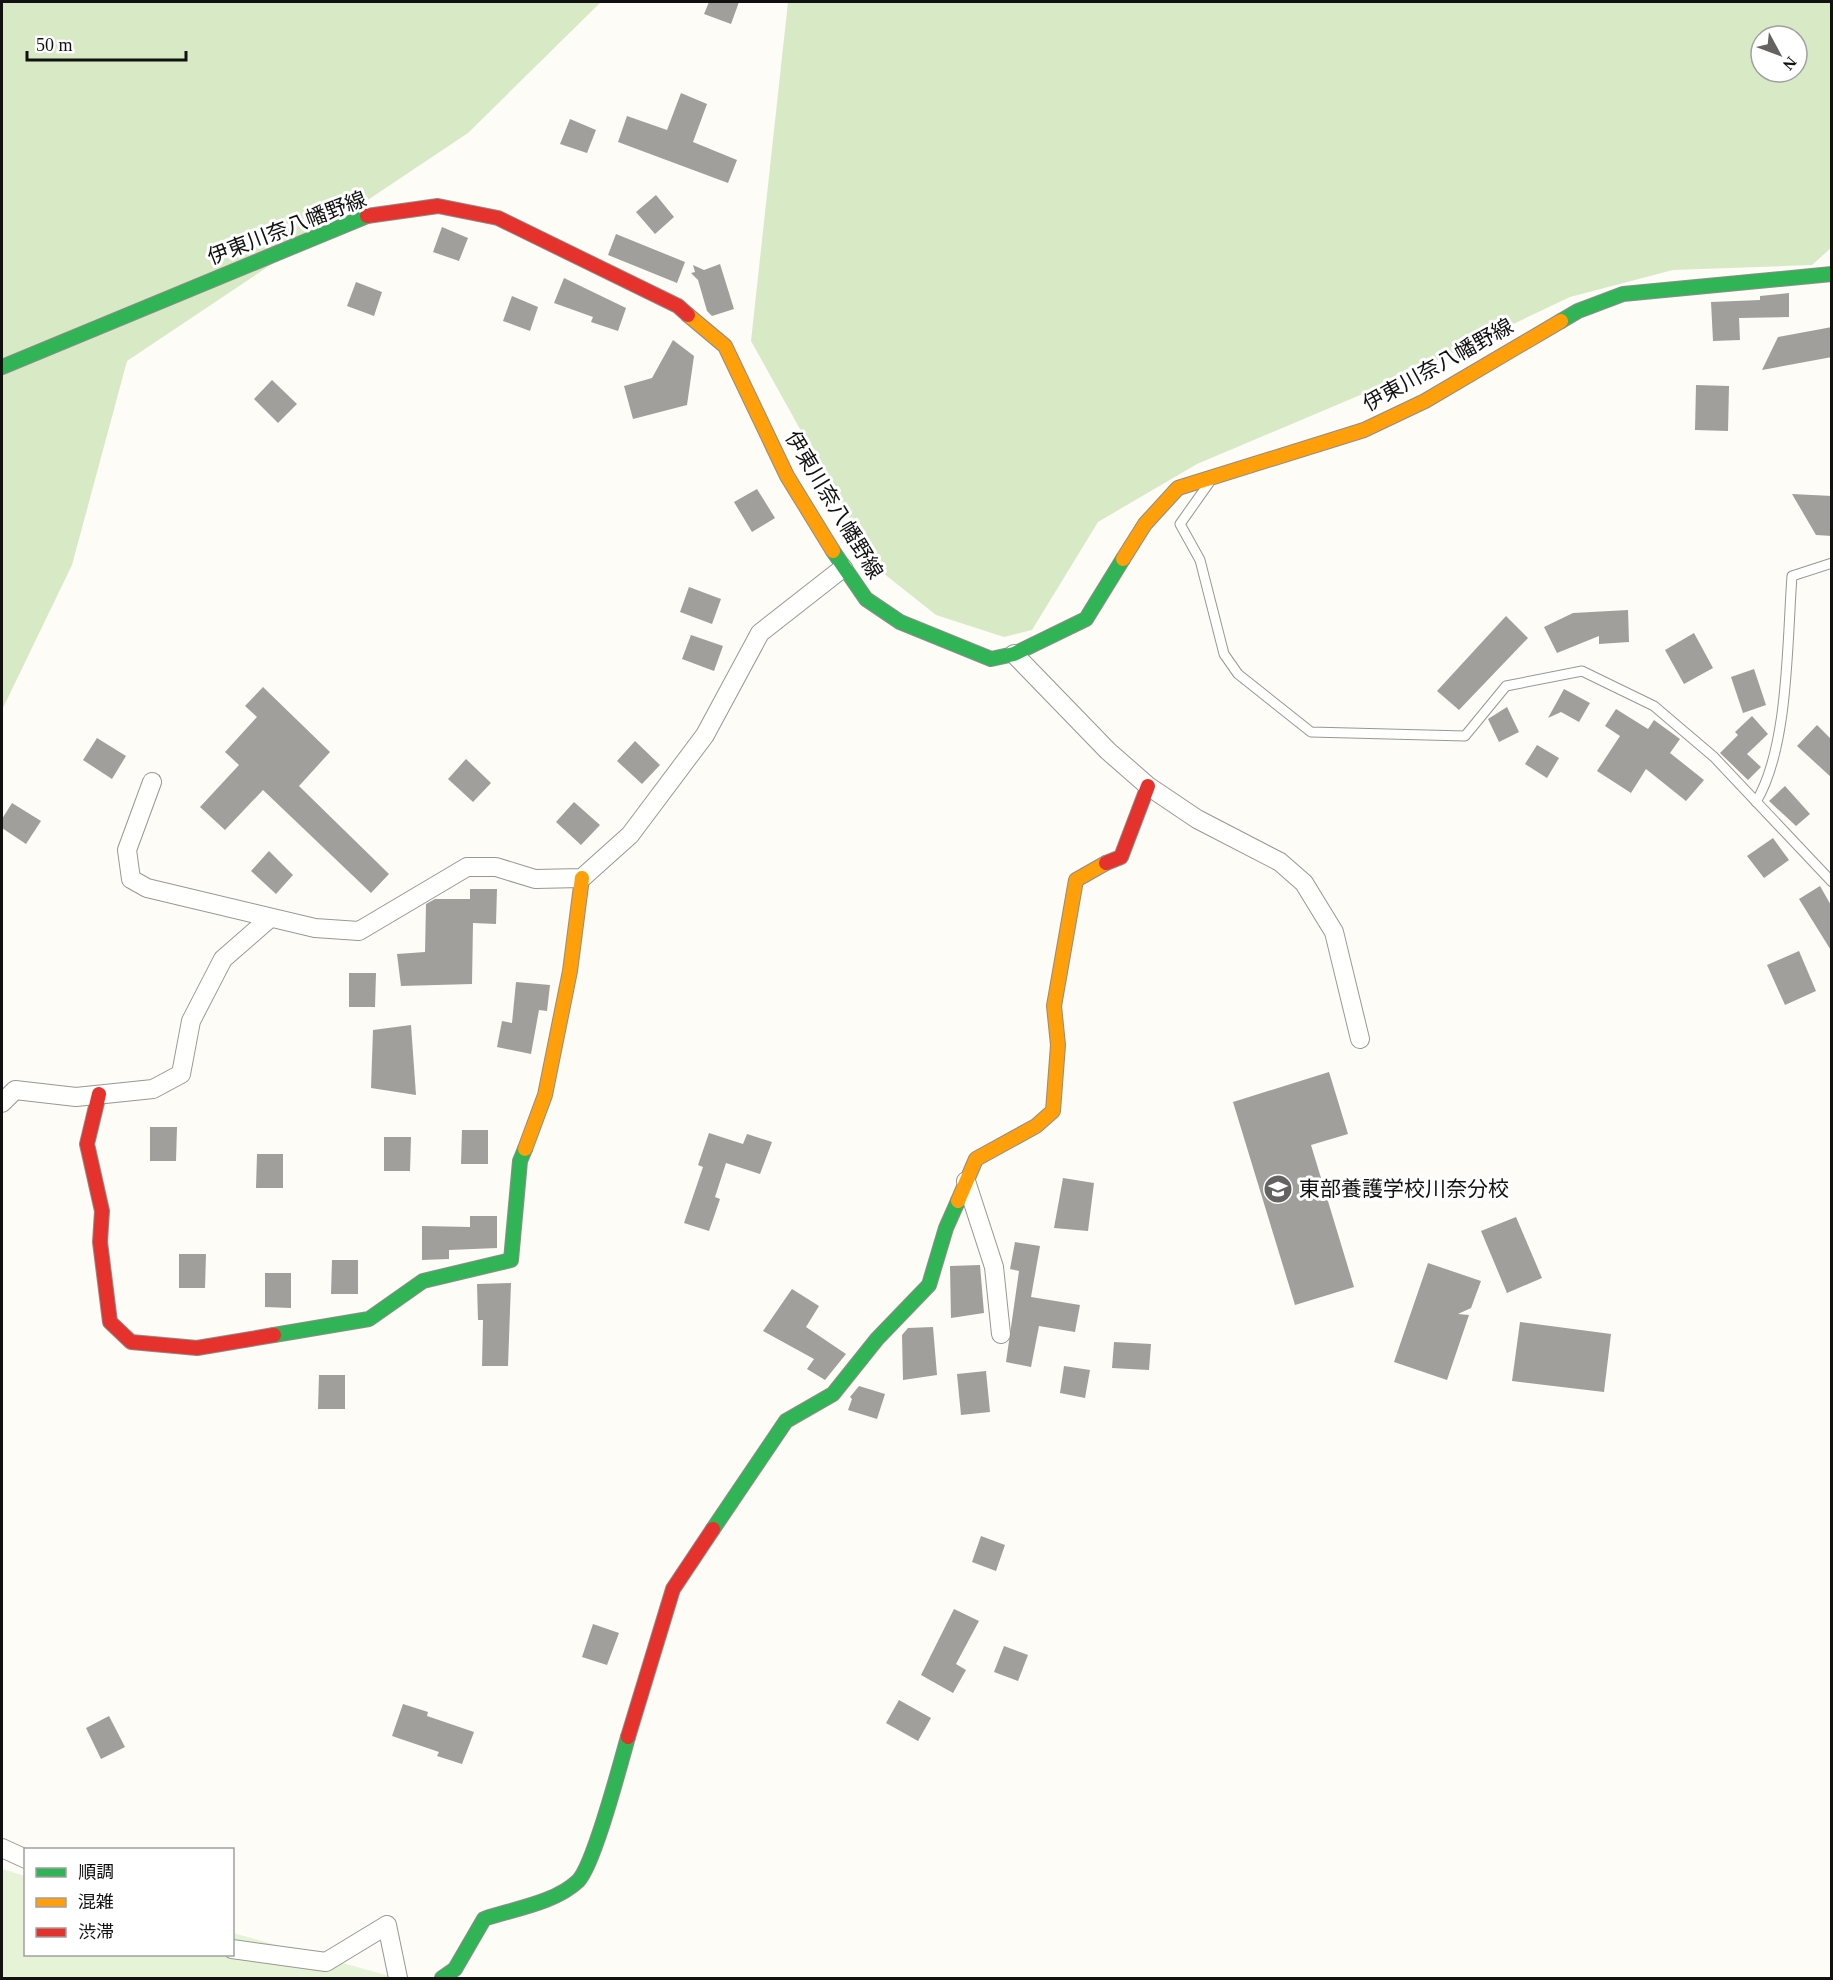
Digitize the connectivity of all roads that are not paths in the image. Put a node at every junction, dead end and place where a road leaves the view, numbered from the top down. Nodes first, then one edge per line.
1 (1832, 274) edge
2 (2, 367) edge
3 (1216, 474) junction
4 (1832, 562) edge
5 (843, 568) junction
6 (1014, 654) junction
7 (152, 782) dead end
8 (1148, 786) junction
9 (1756, 802) junction
10 (582, 878) junction
11 (1832, 882) edge
12 (270, 918) junction
13 (1360, 1039) dead end
14 (99, 1094) junction
15 (2, 1103) edge
16 (966, 1181) junction
17 (1001, 1334) dead end
18 (2, 1848) edge
19 (24, 1858) edge
20 (234, 1949) edge
21 (399, 1978) edge
22 (442, 1978) edge

1 - 3 street, 伊東川奈八幡野線
2 - 5 street, 伊東川奈八幡野線
3 - 6 street, 伊東川奈八幡野線
3 - 9 lane
4 - 9 lane
5 - 6 street, 伊東川奈八幡野線
5 - 10 street
6 - 8 street
7 - 12 street
8 - 13 street
8 - 16 street
9 - 11 lane
10 - 12 street
10 - 14 street
12 - 14 street
14 - 15 street
16 - 17 street
16 - 22 street
18 - 19 street
20 - 21 street

